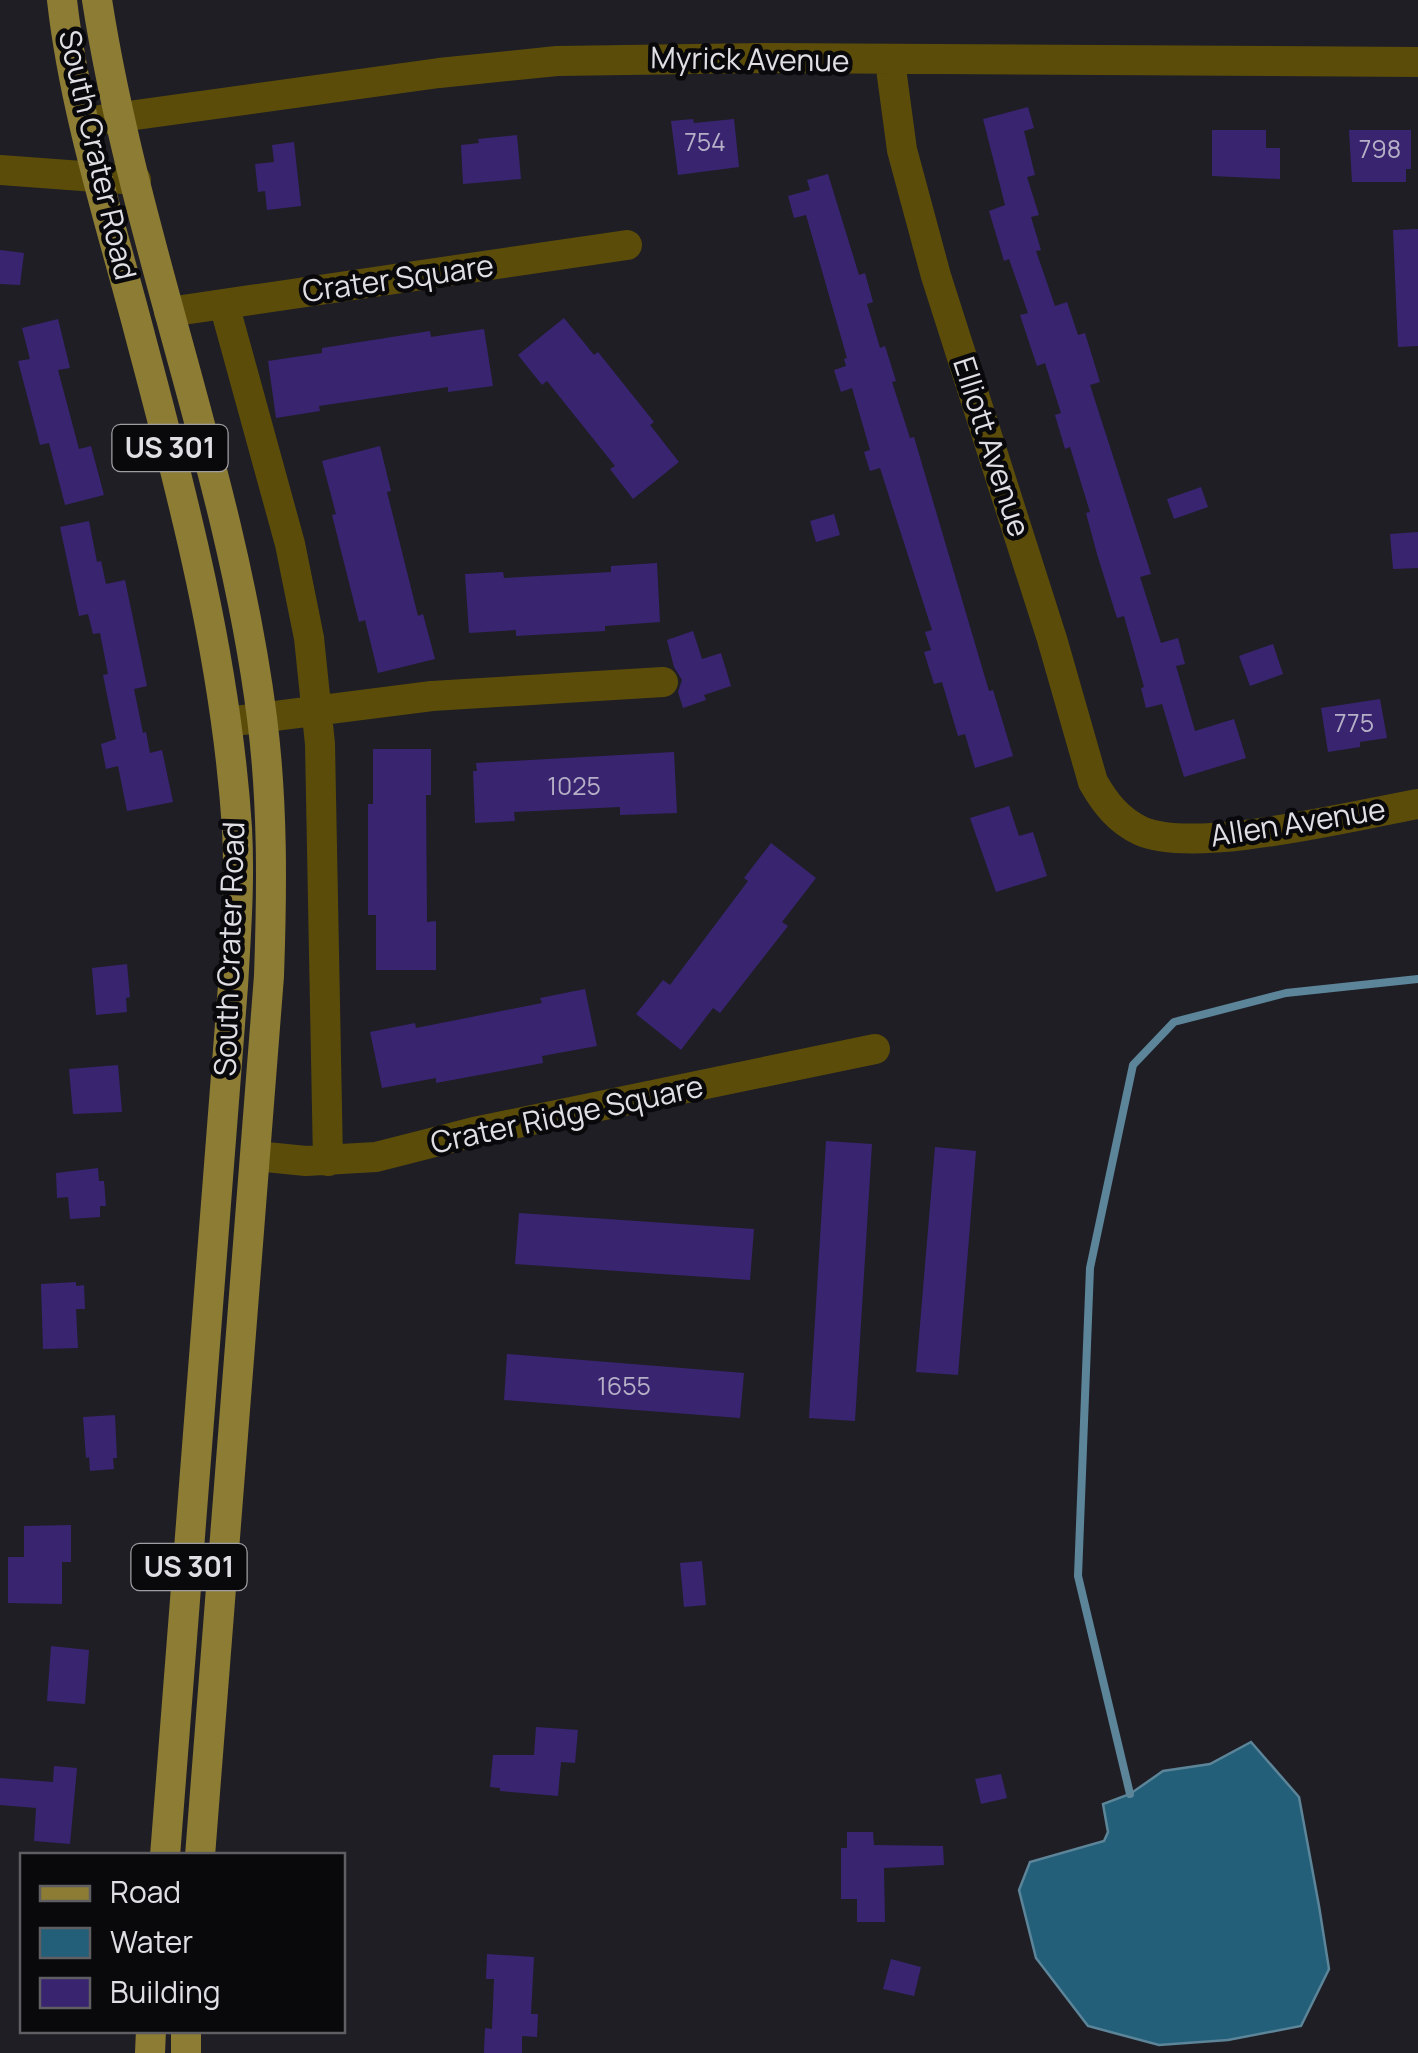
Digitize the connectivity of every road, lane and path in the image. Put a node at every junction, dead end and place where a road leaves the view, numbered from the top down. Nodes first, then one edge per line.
1 (62, 0) edge
2 (98, 0) edge
3 (890, 61) junction
4 (1418, 62) edge
5 (120, 116) junction
6 (85, 122) junction
7 (0, 170) edge
8 (98, 177) junction
9 (136, 180) junction
10 (627, 245) dead end
11 (224, 304) junction
12 (169, 312) junction
13 (663, 682) dead end
14 (317, 711) junction
15 (262, 717) junction
16 (227, 722) junction
17 (1418, 804) edge
18 (1122, 820) joint
19 (876, 1050) dead end
20 (256, 1156) junction
21 (328, 1161) junction
22 (165, 1853) edge
23 (200, 1853) edge

1 - 6 main road, South Crater Road / US 301
2 - 5 main road, South Crater Road / US 301
3 - 4 street, Myrick Avenue
3 - 5 street, Myrick Avenue
3 - 18 street, Elliott Avenue
5 - 6 street, Myrick Avenue
5 - 9 main road, South Crater Road / US 301
6 - 8 main road, South Crater Road / US 301
7 - 8 street
8 - 9 street
8 - 16 main road, South Crater Road / US 301
9 - 12 main road, South Crater Road / US 301
10 - 11 street, Crater Square
11 - 12 street, Crater Square
11 - 14 street
12 - 15 main road, South Crater Road / US 301
13 - 14 street
14 - 15 street
14 - 21 street
15 - 16 street
15 - 20 main road, South Crater Road / US 301
16 - 22 main road, South Crater Road / US 301
17 - 18 street, Allen Avenue
19 - 21 street, Crater Ridge Square
20 - 21 street, Crater Ridge Square
20 - 23 main road, South Crater Road / US 301

